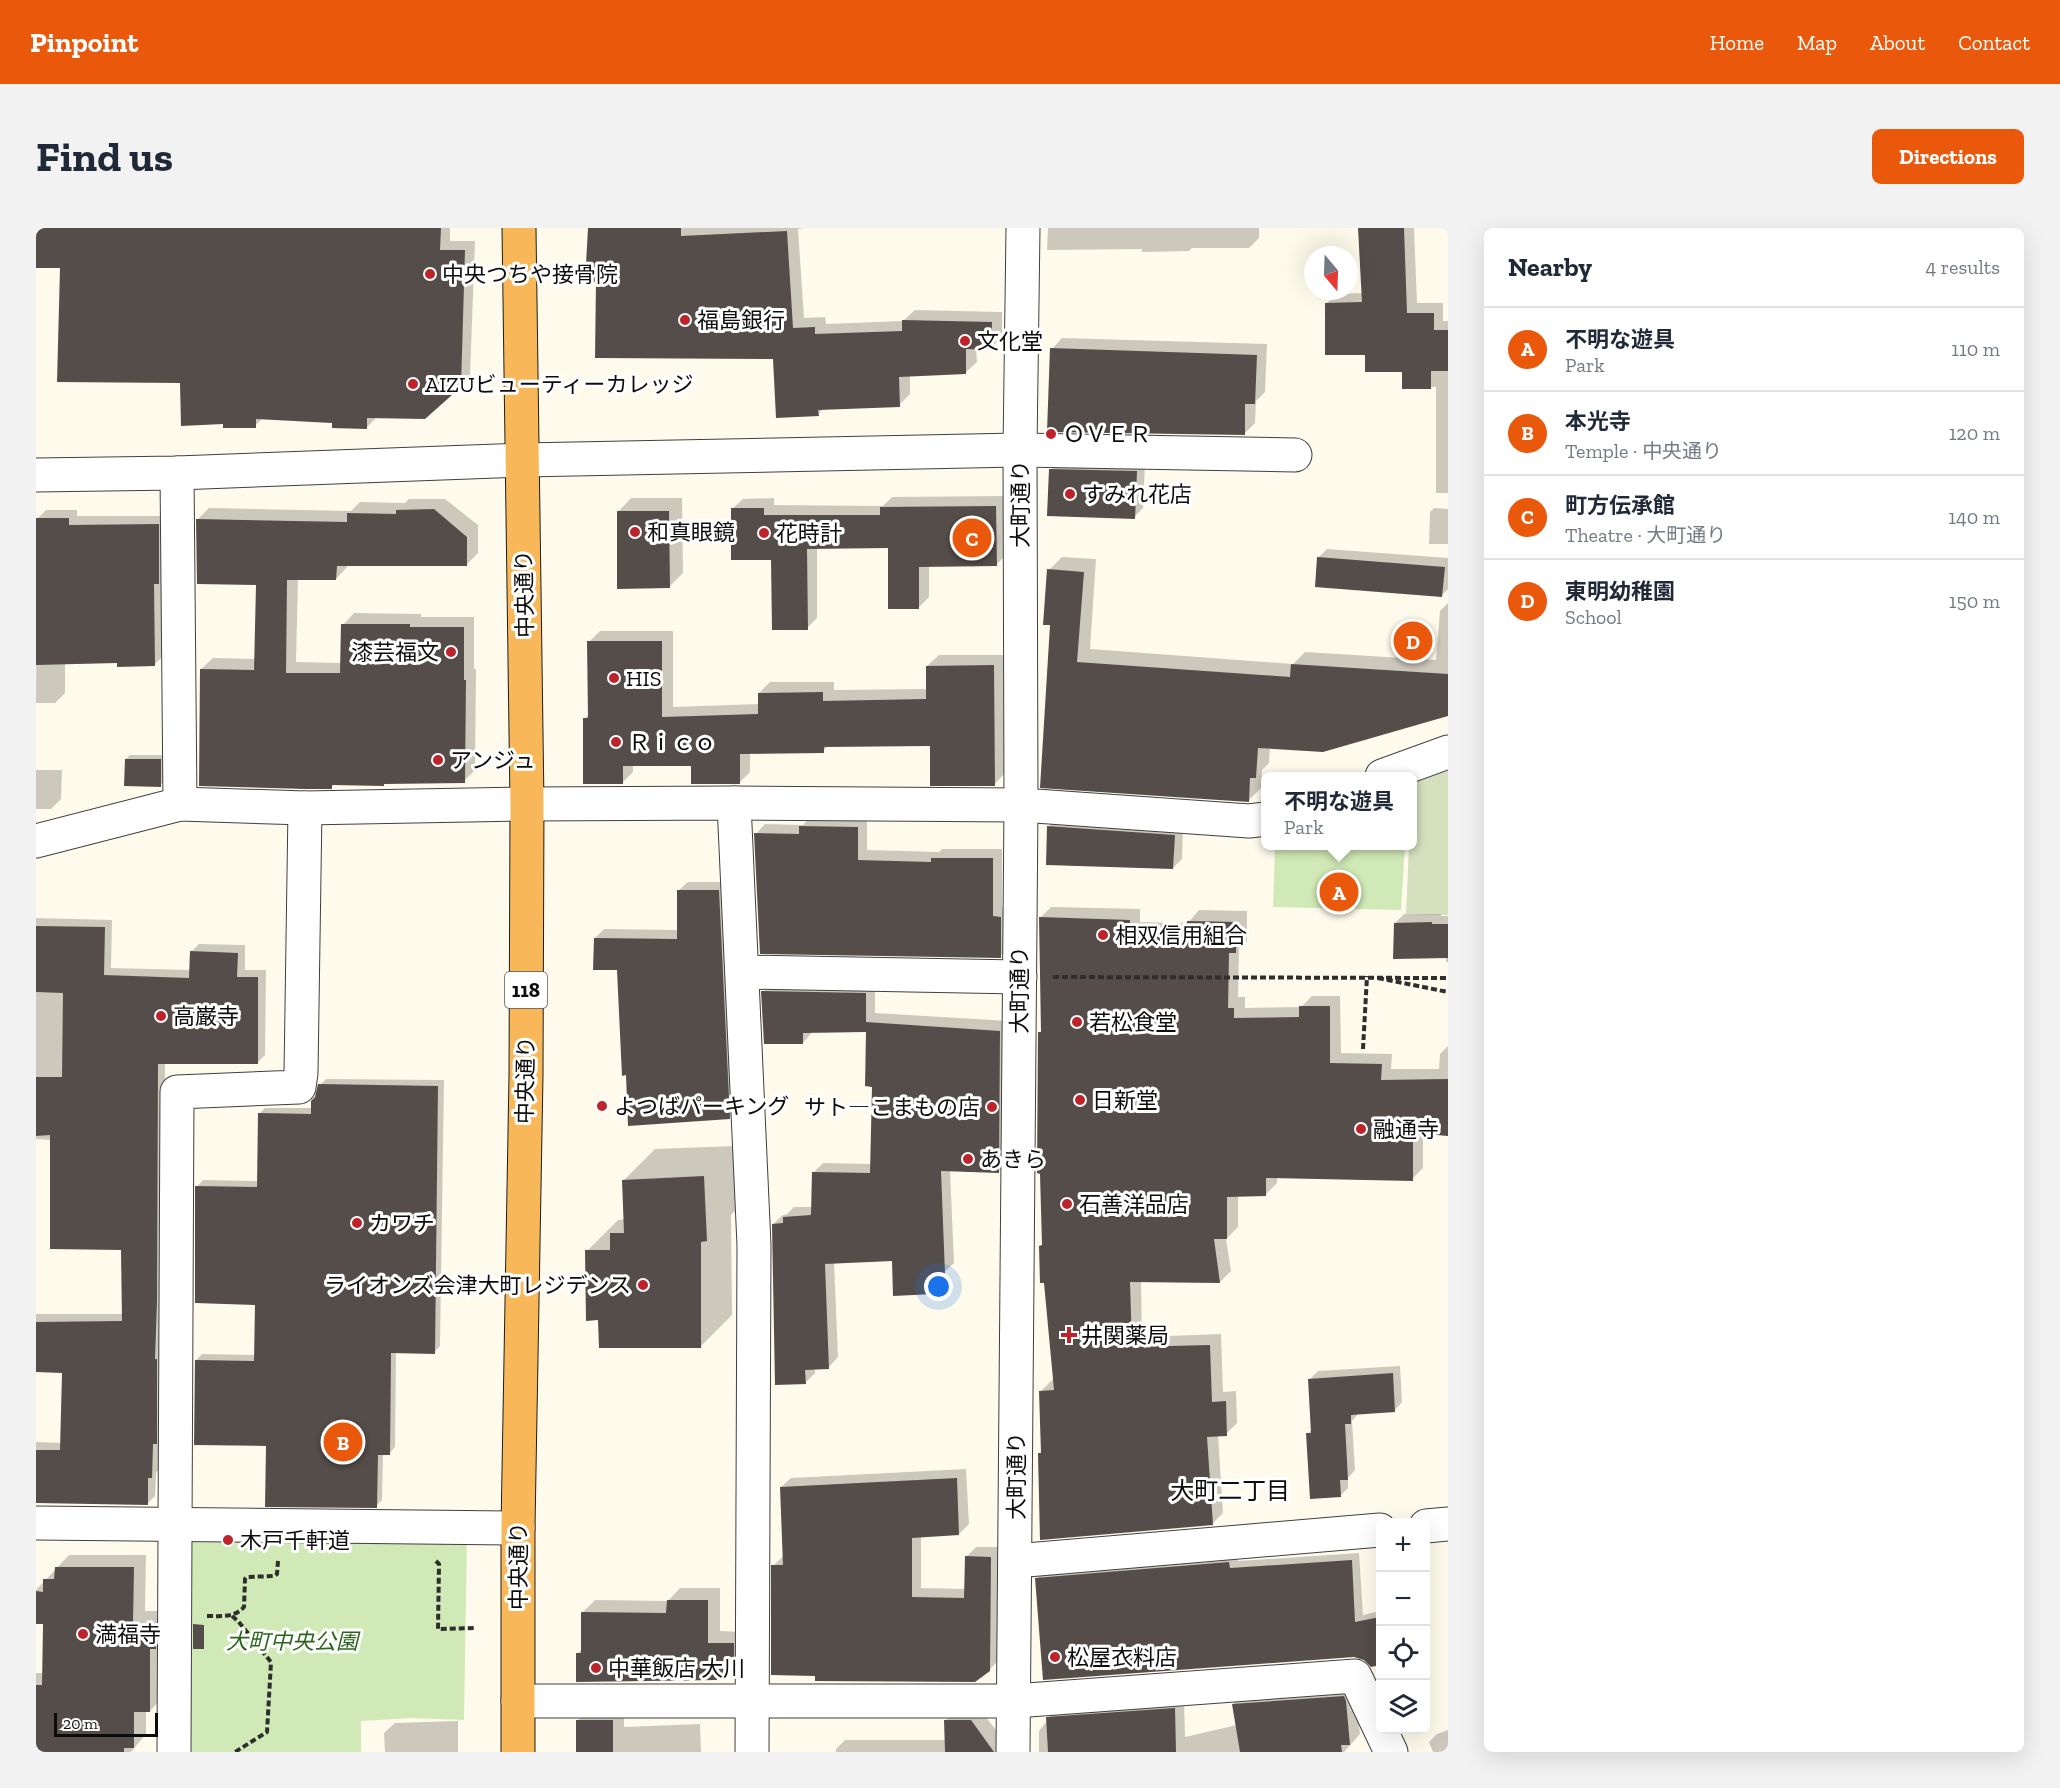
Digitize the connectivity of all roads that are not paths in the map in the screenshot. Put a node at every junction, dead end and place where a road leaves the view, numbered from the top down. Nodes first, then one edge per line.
1 (519, 228) edge
2 (1023, 228) edge
3 (1020, 450) junction
4 (1295, 455) dead end
5 (523, 460) junction
6 (177, 473) junction
7 (36, 475) edge
8 (1448, 752) edge
9 (1395, 772) edge
10 (734, 803) junction
11 (180, 804) junction
12 (527, 804) junction
13 (1021, 805) junction
14 (305, 808) junction
15 (1261, 819) edge
16 (36, 841) edge
17 (741, 972) junction
18 (1020, 977) junction
19 (36, 1523) edge
20 (1448, 1524) edge
21 (175, 1525) junction
22 (1430, 1526) edge
23 (518, 1528) junction
24 (1376, 1530) edge
25 (1015, 1561) junction
26 (518, 1701) junction
27 (751, 1701) junction
28 (1014, 1701) junction
29 (174, 1752) edge
30 (518, 1752) edge
31 (752, 1752) edge
32 (1013, 1752) edge
33 (1391, 1752) edge

1 - 5 highway, 中央通り / 118
2 - 3 street, 大町通り
3 - 4 street
3 - 5 street
3 - 13 street, 大町通り
5 - 6 street
5 - 12 highway, 中央通り / 118
6 - 7 street
6 - 11 street
8 - 9 street
10 - 12 street
10 - 13 street
10 - 17 street
11 - 14 street
11 - 16 street
12 - 14 street
12 - 23 highway, 中央通り / 118
13 - 15 street
13 - 18 street, 大町通り
14 - 21 street
17 - 18 street
17 - 27 street
18 - 25 street, 大町通り
19 - 21 street
20 - 22 street
21 - 23 street
21 - 29 street
23 - 26 highway, 中央通り / 118
24 - 25 street
25 - 28 street, 大町通り
26 - 27 street
26 - 30 highway, 中央通り / 118
27 - 28 street
27 - 31 street
28 - 32 street, 大町通り
28 - 33 street

